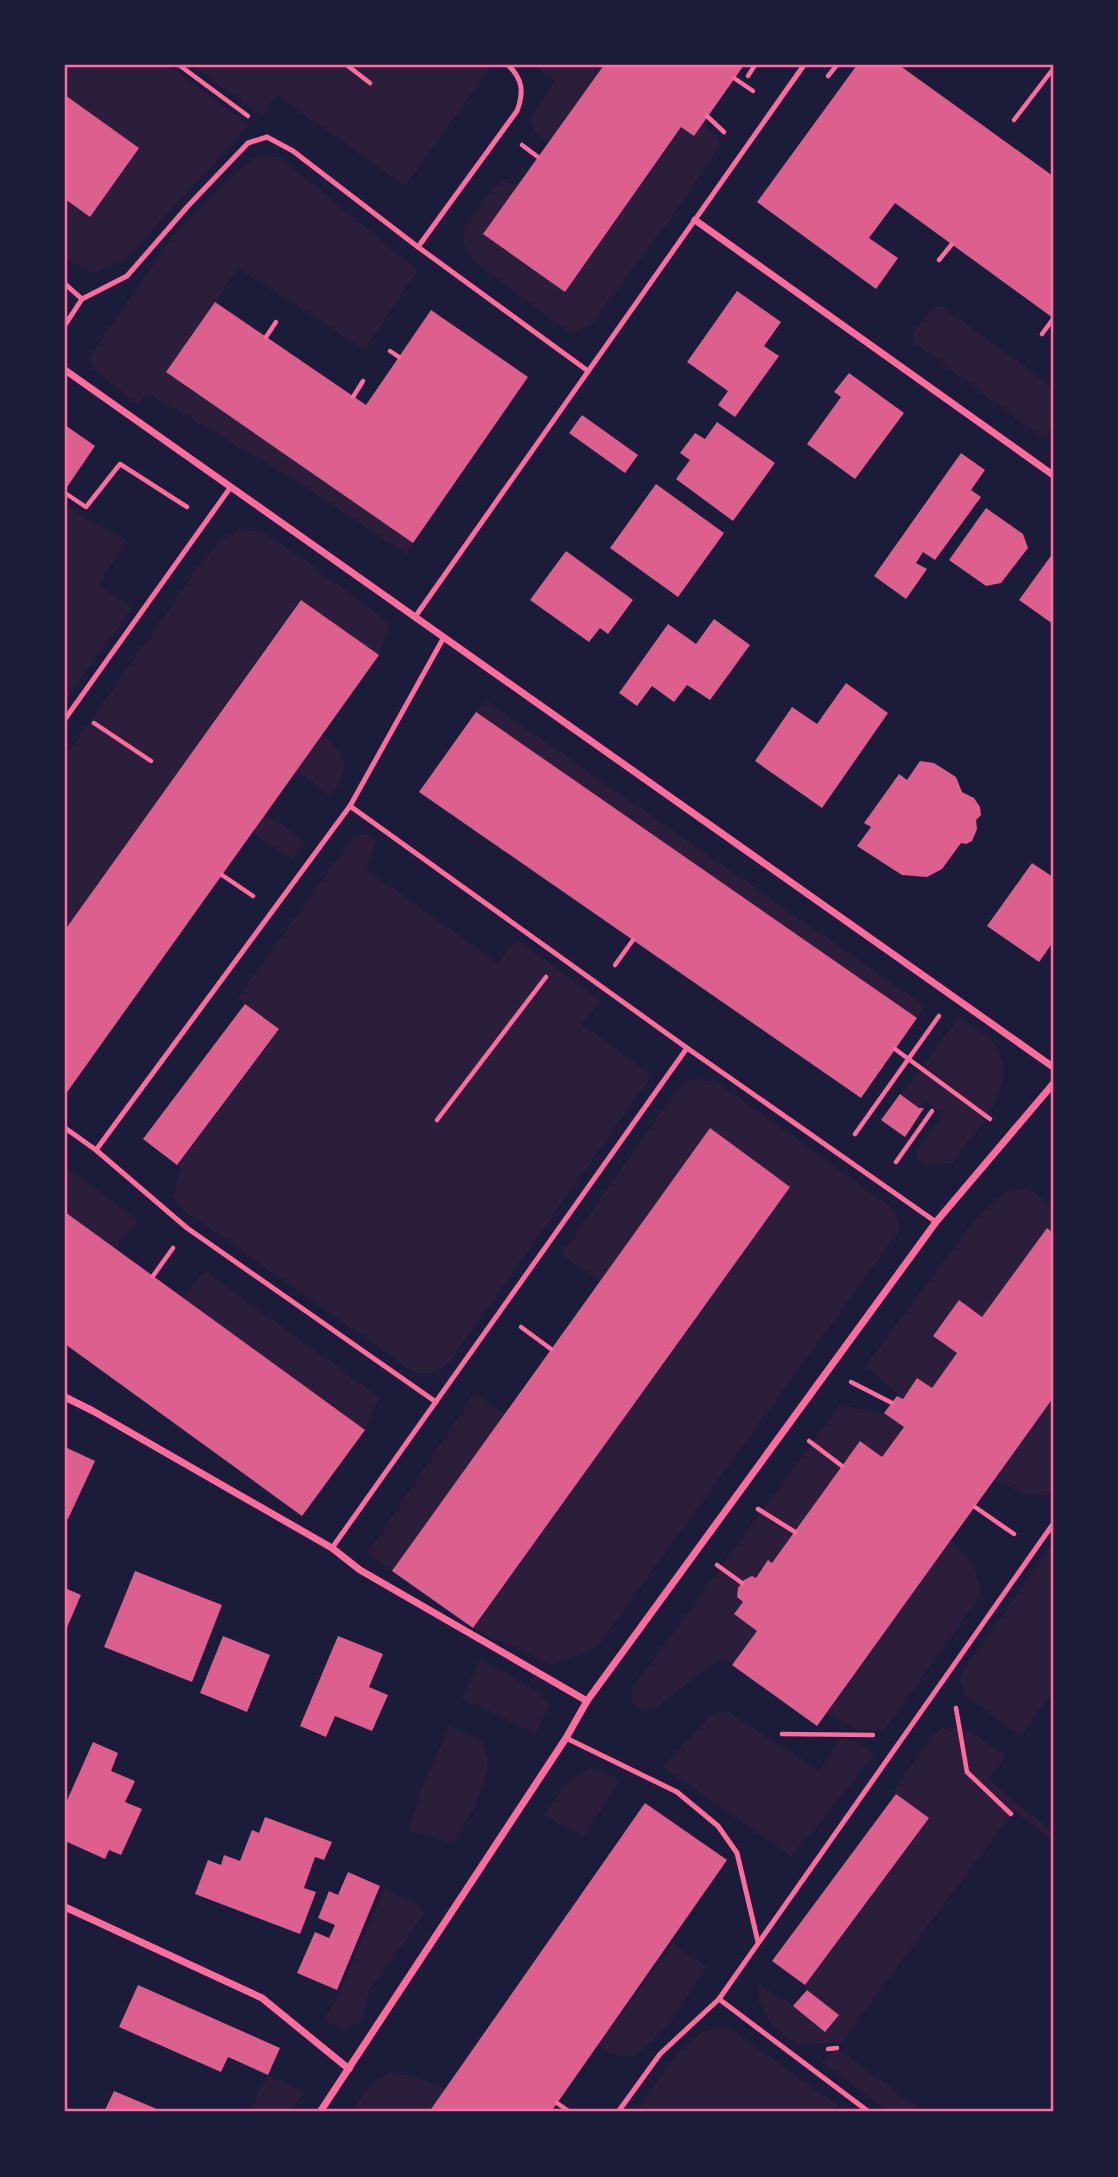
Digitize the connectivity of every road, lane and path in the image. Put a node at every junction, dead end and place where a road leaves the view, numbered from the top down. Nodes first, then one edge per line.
1 (179, 65) edge
2 (349, 65) edge
3 (509, 65) edge
4 (755, 65) edge
5 (804, 65) edge
6 (837, 65) edge
7 (1053, 69) edge
8 (748, 76) dead end
9 (370, 83) dead end
10 (821, 86) dead end
11 (707, 116) dead end
12 (1014, 120) dead end
13 (267, 136) junction
14 (726, 137) dead end
15 (695, 220) junction
16 (952, 244) dead end
17 (418, 247) junction
18 (939, 260) dead end
19 (65, 284) edge
20 (82, 299) junction
21 (1053, 319) edge
22 (276, 322) dead end
23 (65, 325) edge
24 (1042, 334) dead end
25 (266, 337) dead end
26 (390, 351) dead end
27 (399, 357) dead end
28 (65, 370) edge
29 (587, 371) junction
30 (363, 381) dead end
31 (353, 397) dead end
32 (1053, 475) edge
33 (229, 488) junction
34 (65, 493) edge
35 (207, 520) junction
36 (415, 617) junction
37 (444, 637) junction
38 (72, 709) junction
39 (65, 719) edge
40 (151, 761) dead end
41 (350, 806) junction
42 (222, 875) dead end
43 (274, 910) junction
44 (562, 957) junction
45 (953, 996) junction
46 (688, 1048) junction
47 (894, 1049) dead end
48 (908, 1059) junction
49 (1053, 1067) edge
50 (1053, 1084) edge
51 (932, 1111) dead end
52 (436, 1120) dead end
53 (65, 1128) edge
54 (1011, 1134) junction
55 (96, 1150) junction
56 (840, 1155) junction
57 (881, 1183) junction
58 (936, 1222) junction
59 (187, 1228) junction
60 (153, 1276) dead end
61 (500, 1312) junction
62 (551, 1349) dead end
63 (829, 1370) junction
64 (65, 1397) edge
65 (436, 1402) junction
66 (892, 1403) dead end
67 (789, 1425) junction
68 (842, 1466) dead end
69 (737, 1495) junction
70 (975, 1507) dead end
71 (1053, 1524) edge
72 (794, 1532) dead end
73 (331, 1548) junction
74 (1035, 1549) junction
75 (586, 1701) junction
76 (956, 1707) dead end
77 (782, 1734) dead end
78 (905, 1735) junction
79 (566, 1738) junction
80 (1011, 1814) dead end
81 (65, 1907) edge
82 (758, 1943) junction
83 (719, 1999) junction
84 (349, 2068) junction
85 (557, 2103) dead end
86 (320, 2112) edge
87 (570, 2112) edge
88 (618, 2112) edge
89 (869, 2112) edge

1 - 13 path
2 - 9 path
3 - 17 lane
4 - 8 path
5 - 15 lane
6 - 10 path
7 - 12 path
11 - 14 path
13 - 17 lane
13 - 20 lane
15 - 29 lane
15 - 32 street
16 - 18 path
17 - 29 lane
19 - 20 lane
20 - 23 lane
21 - 24 path
22 - 25 path
26 - 27 path
28 - 33 street
29 - 36 lane
30 - 31 path
33 - 35 lane
33 - 36 street
34 - 35 path
35 - 38 lane
36 - 37 street
37 - 41 lane
37 - 45 street
38 - 39 lane
38 - 40 path
41 - 43 lane
41 - 44 lane
42 - 43 path
43 - 55 lane
44 - 46 lane
44 - 52 path
45 - 48 path
45 - 49 street
46 - 56 lane
46 - 61 lane
47 - 48 path
48 - 54 path
48 - 56 path
50 - 54 street
51 - 57 path
53 - 55 lane
54 - 58 street
55 - 59 lane
56 - 57 lane
57 - 58 lane
58 - 63 street
59 - 60 path
59 - 65 lane
61 - 62 path
61 - 65 lane
63 - 66 path
63 - 67 street
64 - 73 street
65 - 73 lane
67 - 68 path
67 - 69 street
69 - 72 path
69 - 75 street
70 - 74 path
71 - 74 lane
73 - 75 street
74 - 78 lane
75 - 79 street
76 - 80 path
77 - 78 path
78 - 82 lane
79 - 82 lane
79 - 84 street
81 - 84 street
82 - 83 lane
83 - 88 lane
83 - 89 lane
84 - 86 street
85 - 87 path

